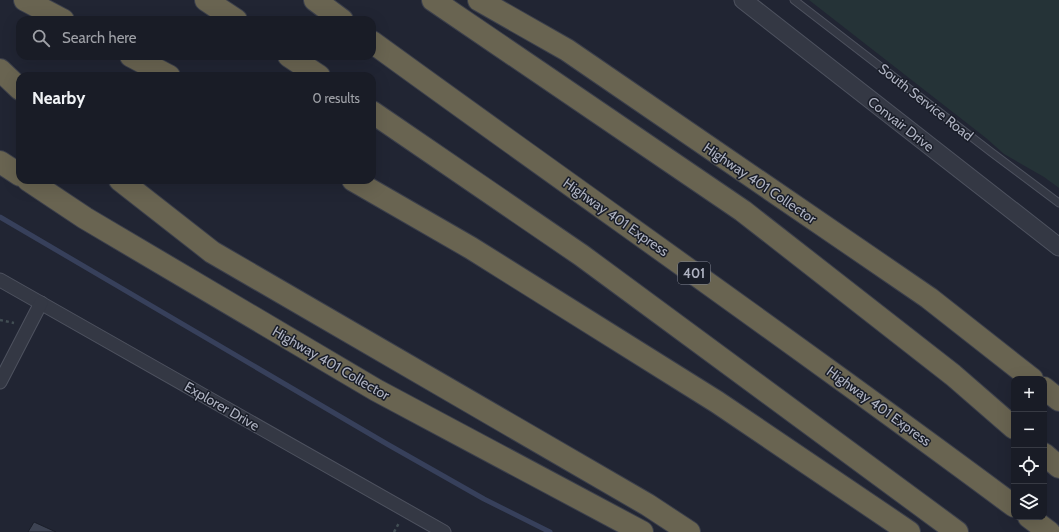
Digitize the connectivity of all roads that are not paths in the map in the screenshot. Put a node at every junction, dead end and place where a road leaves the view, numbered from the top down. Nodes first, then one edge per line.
1 (25, 0) edge
2 (206, 0) edge
3 (314, 0) edge
4 (433, 0) edge
5 (479, 0) edge
6 (743, 0) edge
7 (794, 0) edge
8 (55, 16) edge
9 (230, 16) edge
10 (336, 16) edge
11 (376, 45) edge
12 (139, 60) edge
13 (295, 60) edge
14 (0, 70) edge
15 (161, 72) edge
16 (313, 72) edge
17 (16, 85) edge
18 (376, 115) edge
19 (0, 162) edge
20 (16, 172) edge
21 (34, 184) edge
22 (125, 184) edge
23 (360, 184) edge
24 (1059, 203) edge
25 (1059, 247) edge
26 (0, 280) edge
27 (41, 302) junction
28 (1028, 376) edge
29 (0, 382) edge
30 (1047, 390) edge
31 (1059, 400) edge
32 (1011, 425) edge
33 (1047, 456) edge
34 (1059, 466) edge
35 (1011, 504) edge
36 (1033, 520) edge
37 (444, 532) edge
38 (642, 532) edge
39 (689, 532) edge
40 (910, 532) edge
41 (956, 532) edge
42 (1049, 532) edge

1 - 8 highway
2 - 9 highway
3 - 10 highway
4 - 32 highway
5 - 28 highway, Highway 401 Collector
6 - 25 street, Convair Drive
7 - 24 lane, South Service Road
11 - 35 highway, Highway 401 Express / 401
12 - 15 highway
13 - 16 highway
14 - 17 highway
18 - 41 highway
19 - 20 highway
21 - 38 highway, Highway 401 Collector
22 - 39 highway
23 - 40 highway
26 - 27 street, Explorer Drive
27 - 29 street
27 - 37 street, Explorer Drive
30 - 31 highway
33 - 34 highway
36 - 42 highway

